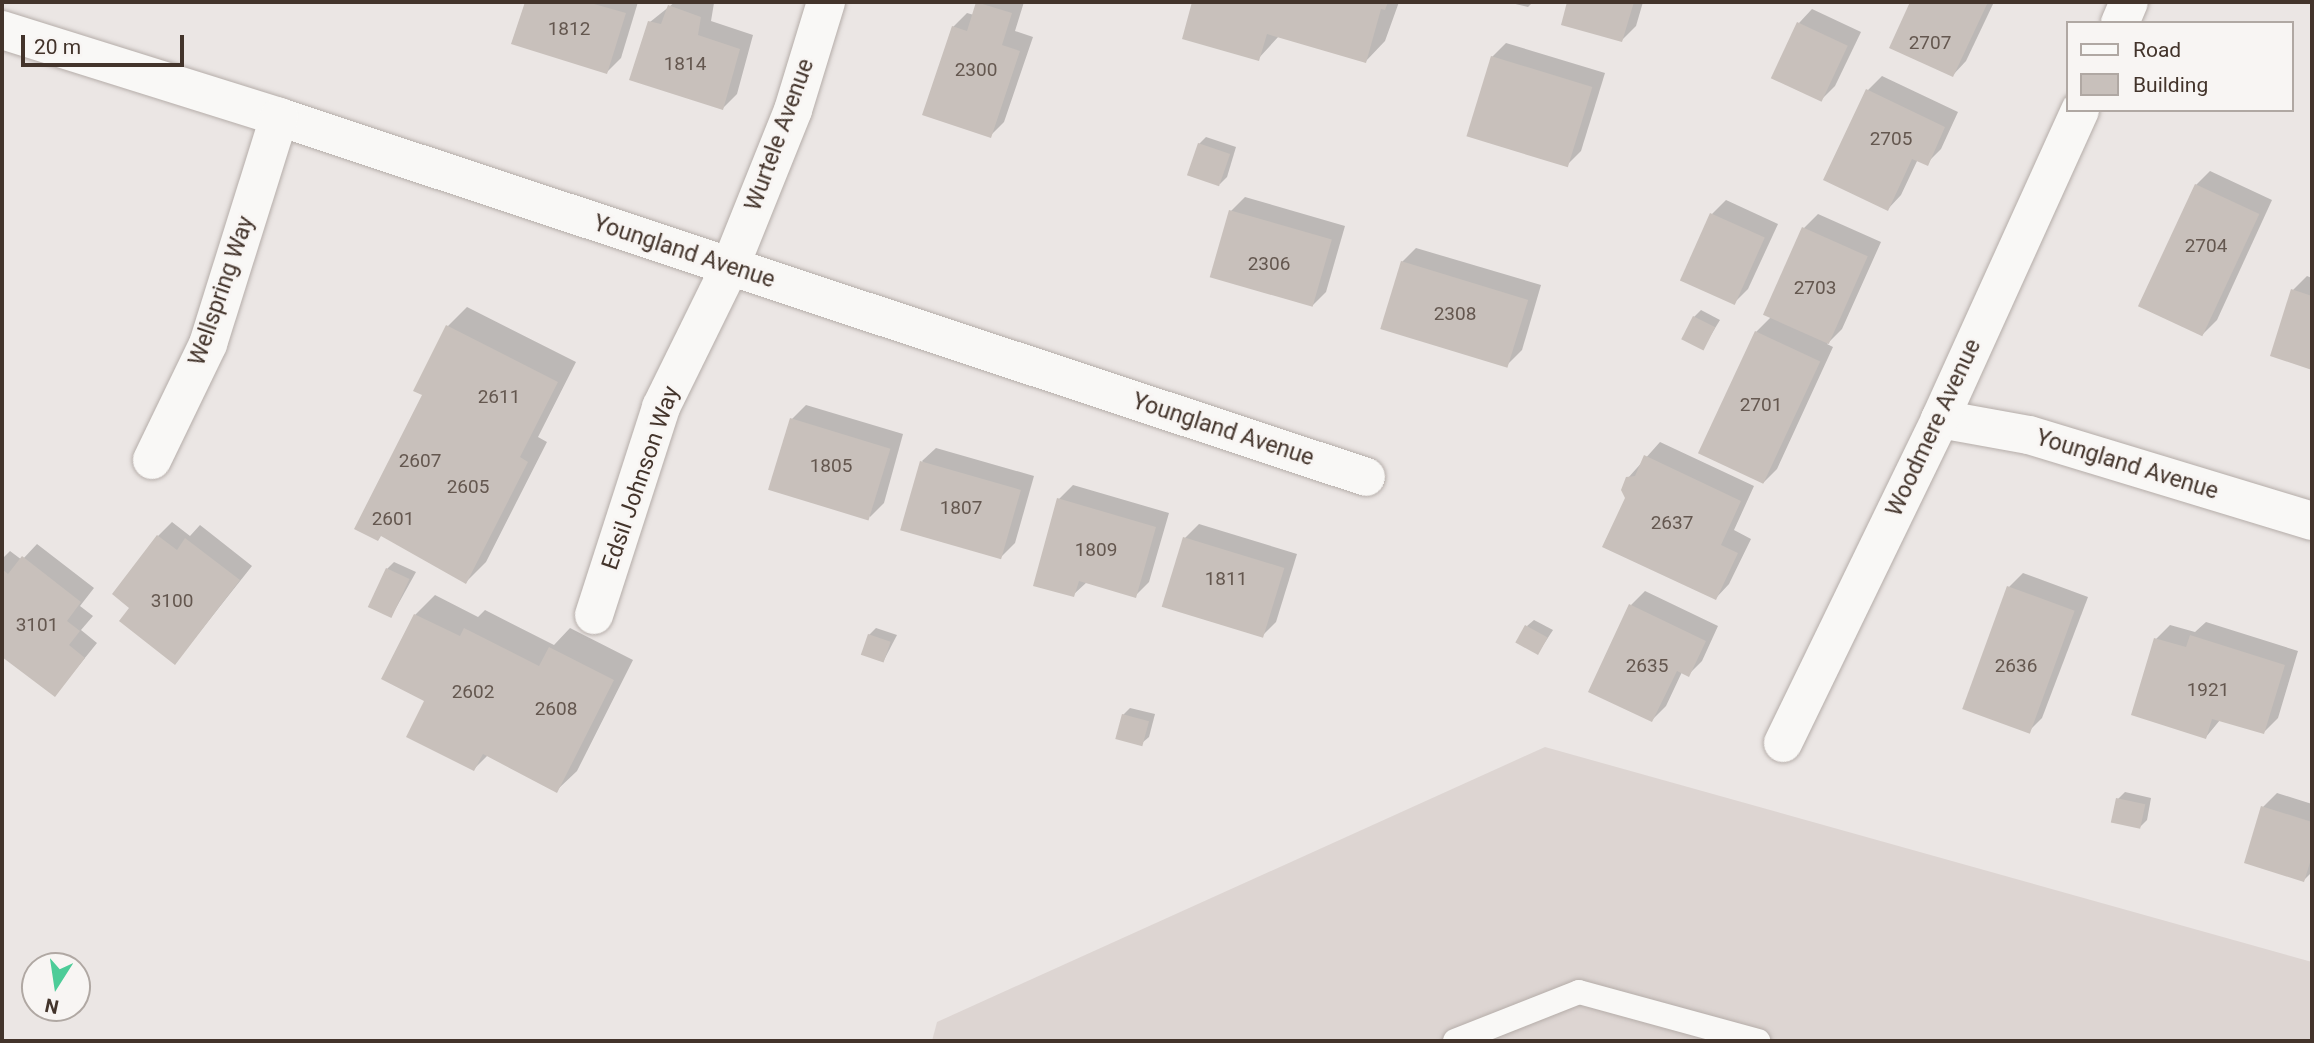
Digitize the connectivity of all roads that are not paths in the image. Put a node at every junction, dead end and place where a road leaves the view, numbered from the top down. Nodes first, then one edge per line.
1 (826, 2) edge
2 (2129, 2) edge
3 (2121, 21) edge
4 (2, 30) edge
5 (2079, 112) edge
6 (279, 117) junction
7 (730, 267) junction
8 (1940, 419) junction
9 (152, 460) dead end
10 (1366, 477) dead end
11 (2312, 520) edge
12 (594, 615) dead end
13 (1783, 743) dead end
14 (1455, 1041) edge
15 (1758, 1041) edge

1 - 7 street, Wurtele Avenue
2 - 3 street
4 - 6 street, Youngland Avenue
5 - 8 street, Woodmere Avenue
6 - 7 street, Youngland Avenue
6 - 9 street, Wellspring Way
7 - 10 street, Youngland Avenue
7 - 12 street, Edsil Johnson Way
8 - 11 street, Youngland Avenue
8 - 13 street, Woodmere Avenue
14 - 15 lane

